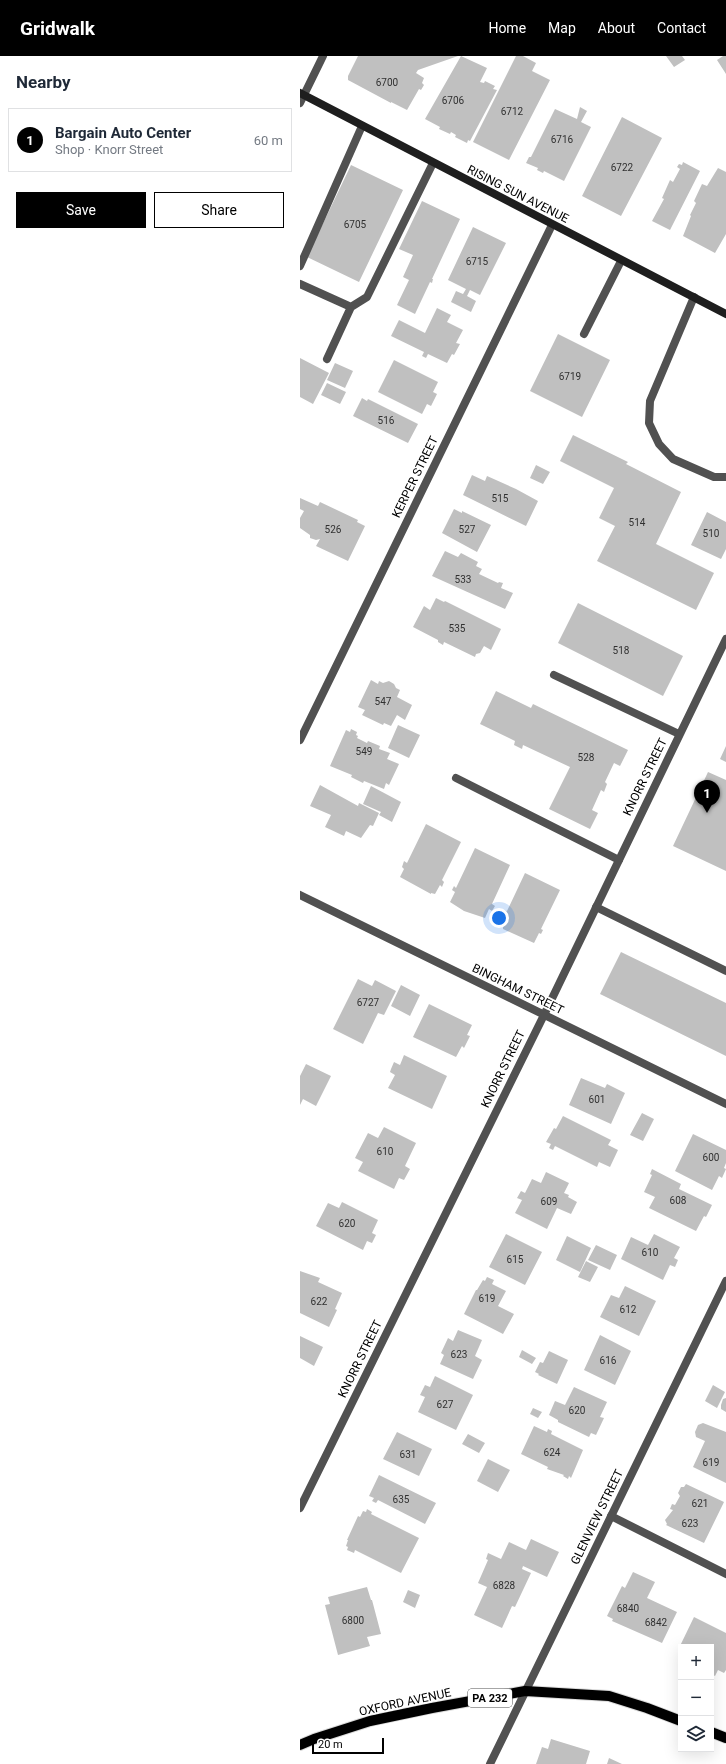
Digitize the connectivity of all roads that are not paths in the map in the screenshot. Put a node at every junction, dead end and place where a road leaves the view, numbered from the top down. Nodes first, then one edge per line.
1 (323, 56) edge
2 (301, 97) edge
3 (362, 126) junction
4 (433, 163) junction
5 (552, 225) junction
6 (621, 261) junction
7 (300, 266) edge
8 (300, 284) edge
9 (694, 297) junction
10 (351, 307) junction
11 (726, 314) edge
12 (584, 334) dead end
13 (327, 359) dead end
14 (726, 477) edge
15 (726, 639) edge
16 (554, 674) dead end
17 (679, 734) junction
18 (300, 740) edge
19 (456, 778) dead end
20 (619, 860) junction
21 (300, 895) edge
22 (596, 907) junction
23 (726, 971) edge
24 (544, 1014) junction
25 (726, 1104) edge
26 (726, 1281) edge
27 (300, 1508) edge
28 (611, 1516) junction
29 (726, 1574) edge
30 (525, 1691) junction
31 (678, 1720) edge
32 (714, 1733) edge
33 (726, 1738) edge
34 (300, 1745) edge
35 (490, 1764) edge

1 - 2 street
2 - 3 main road, RISING SUN AVENUE
3 - 4 main road, RISING SUN AVENUE
3 - 7 street
4 - 5 main road, RISING SUN AVENUE
4 - 10 street
5 - 6 main road, RISING SUN AVENUE
5 - 18 street, KERPER STREET
6 - 9 main road, RISING SUN AVENUE
6 - 12 street
8 - 10 street
9 - 11 main road, RISING SUN AVENUE
9 - 14 street
10 - 13 street
15 - 17 street, KNORR STREET
16 - 17 street
17 - 20 street, KNORR STREET
19 - 20 street
20 - 22 street, KNORR STREET
21 - 24 street, BINGHAM STREET
22 - 23 street
22 - 24 street, KNORR STREET
24 - 25 street, BINGHAM STREET
24 - 27 street, KNORR STREET
26 - 28 street, GLENVIEW STREET
28 - 29 street
28 - 30 street, GLENVIEW STREET
30 - 31 main road, OXFORD AVENUE / PA 232
30 - 34 main road, OXFORD AVENUE / PA 232
30 - 35 street, GLENVIEW STREET
32 - 33 main road

